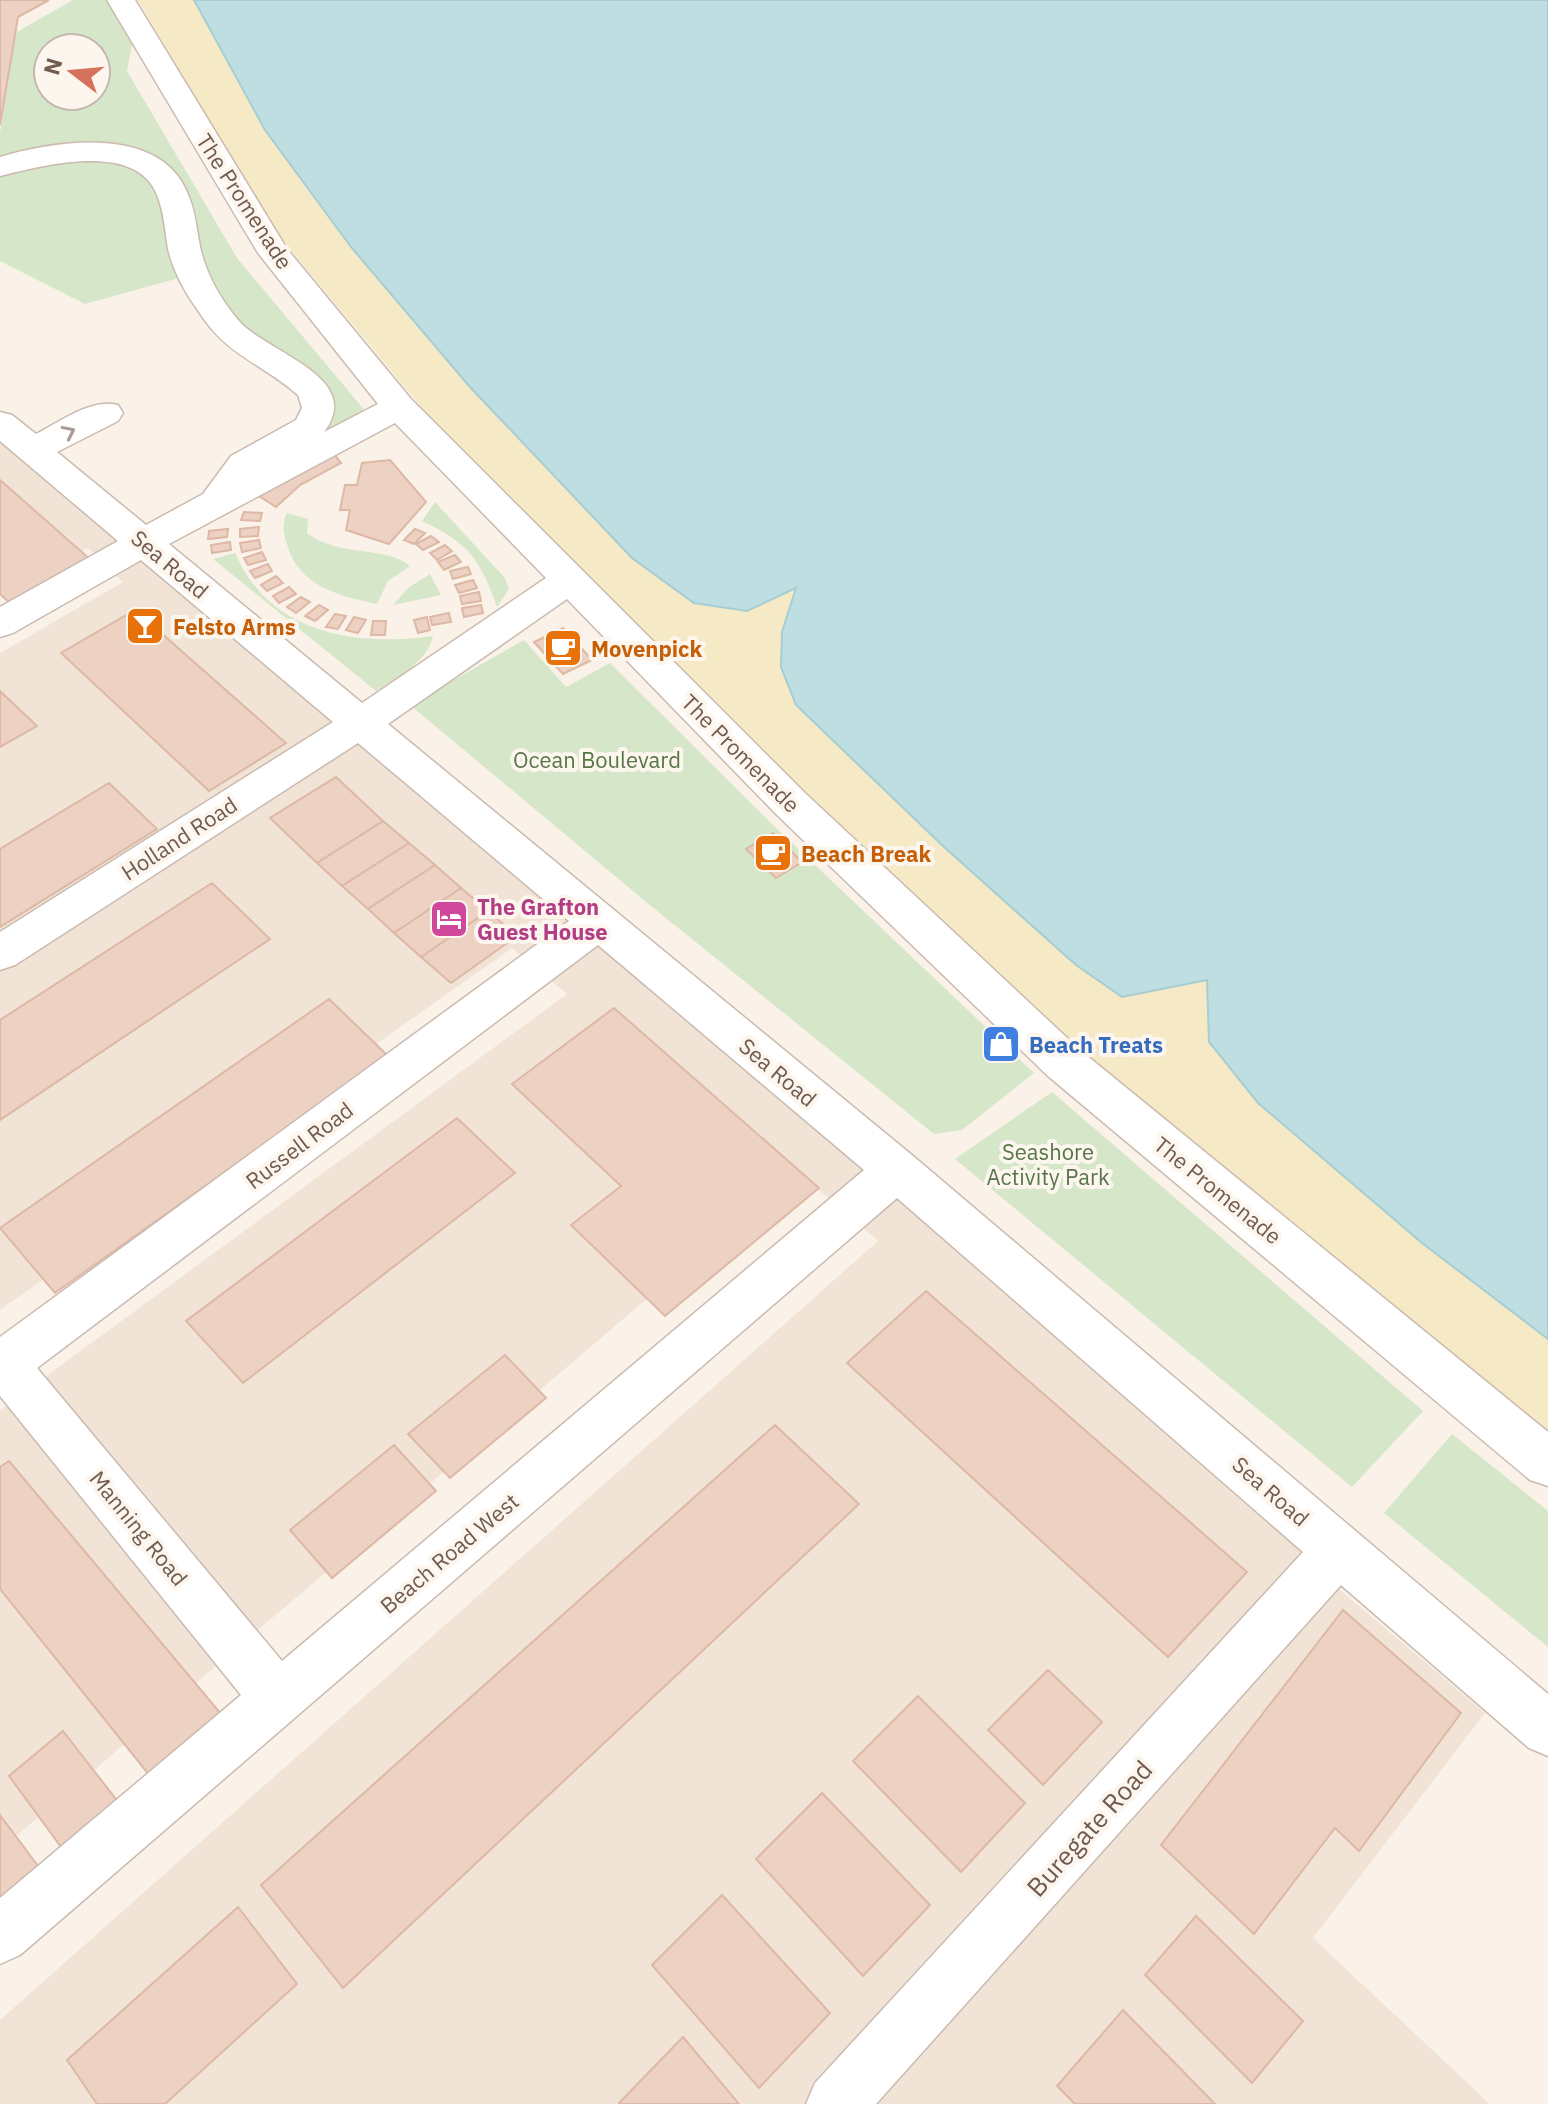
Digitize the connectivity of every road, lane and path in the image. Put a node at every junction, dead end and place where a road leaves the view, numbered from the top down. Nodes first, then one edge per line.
1 (121, 0) edge
2 (0, 167) edge
3 (399, 407) junction
4 (106, 413) dead end
5 (16, 436) edge
6 (215, 504) junction
7 (146, 543) junction
8 (569, 580) junction
9 (0, 624) edge
10 (359, 724) junction
11 (597, 923) junction
12 (0, 953) edge
13 (897, 1170) junction
14 (2, 1363) edge
15 (1548, 1463) edge
16 (1339, 1550) junction
17 (278, 1698) junction
18 (1548, 1729) edge
19 (0, 1935) edge
20 (836, 2104) edge

1 - 3 street, The Promenade
2 - 6 street
3 - 6 street
3 - 8 street, The Promenade
5 -> 4 street
5 - 7 street, Sea Road
6 - 7 street
7 - 9 street
7 - 10 street, Sea Road
8 - 10 street, Holland Road
8 - 15 street, The Promenade
10 - 11 street, Sea Road
10 - 12 street, Holland Road
11 - 13 street, Sea Road
11 - 14 street, Russell Road
13 - 16 street, Sea Road
13 - 17 street, Beach Road West
14 - 17 street, Manning Road
16 - 18 street, Sea Road
16 - 20 street, Buregate Road
17 - 19 street, Beach Road West

